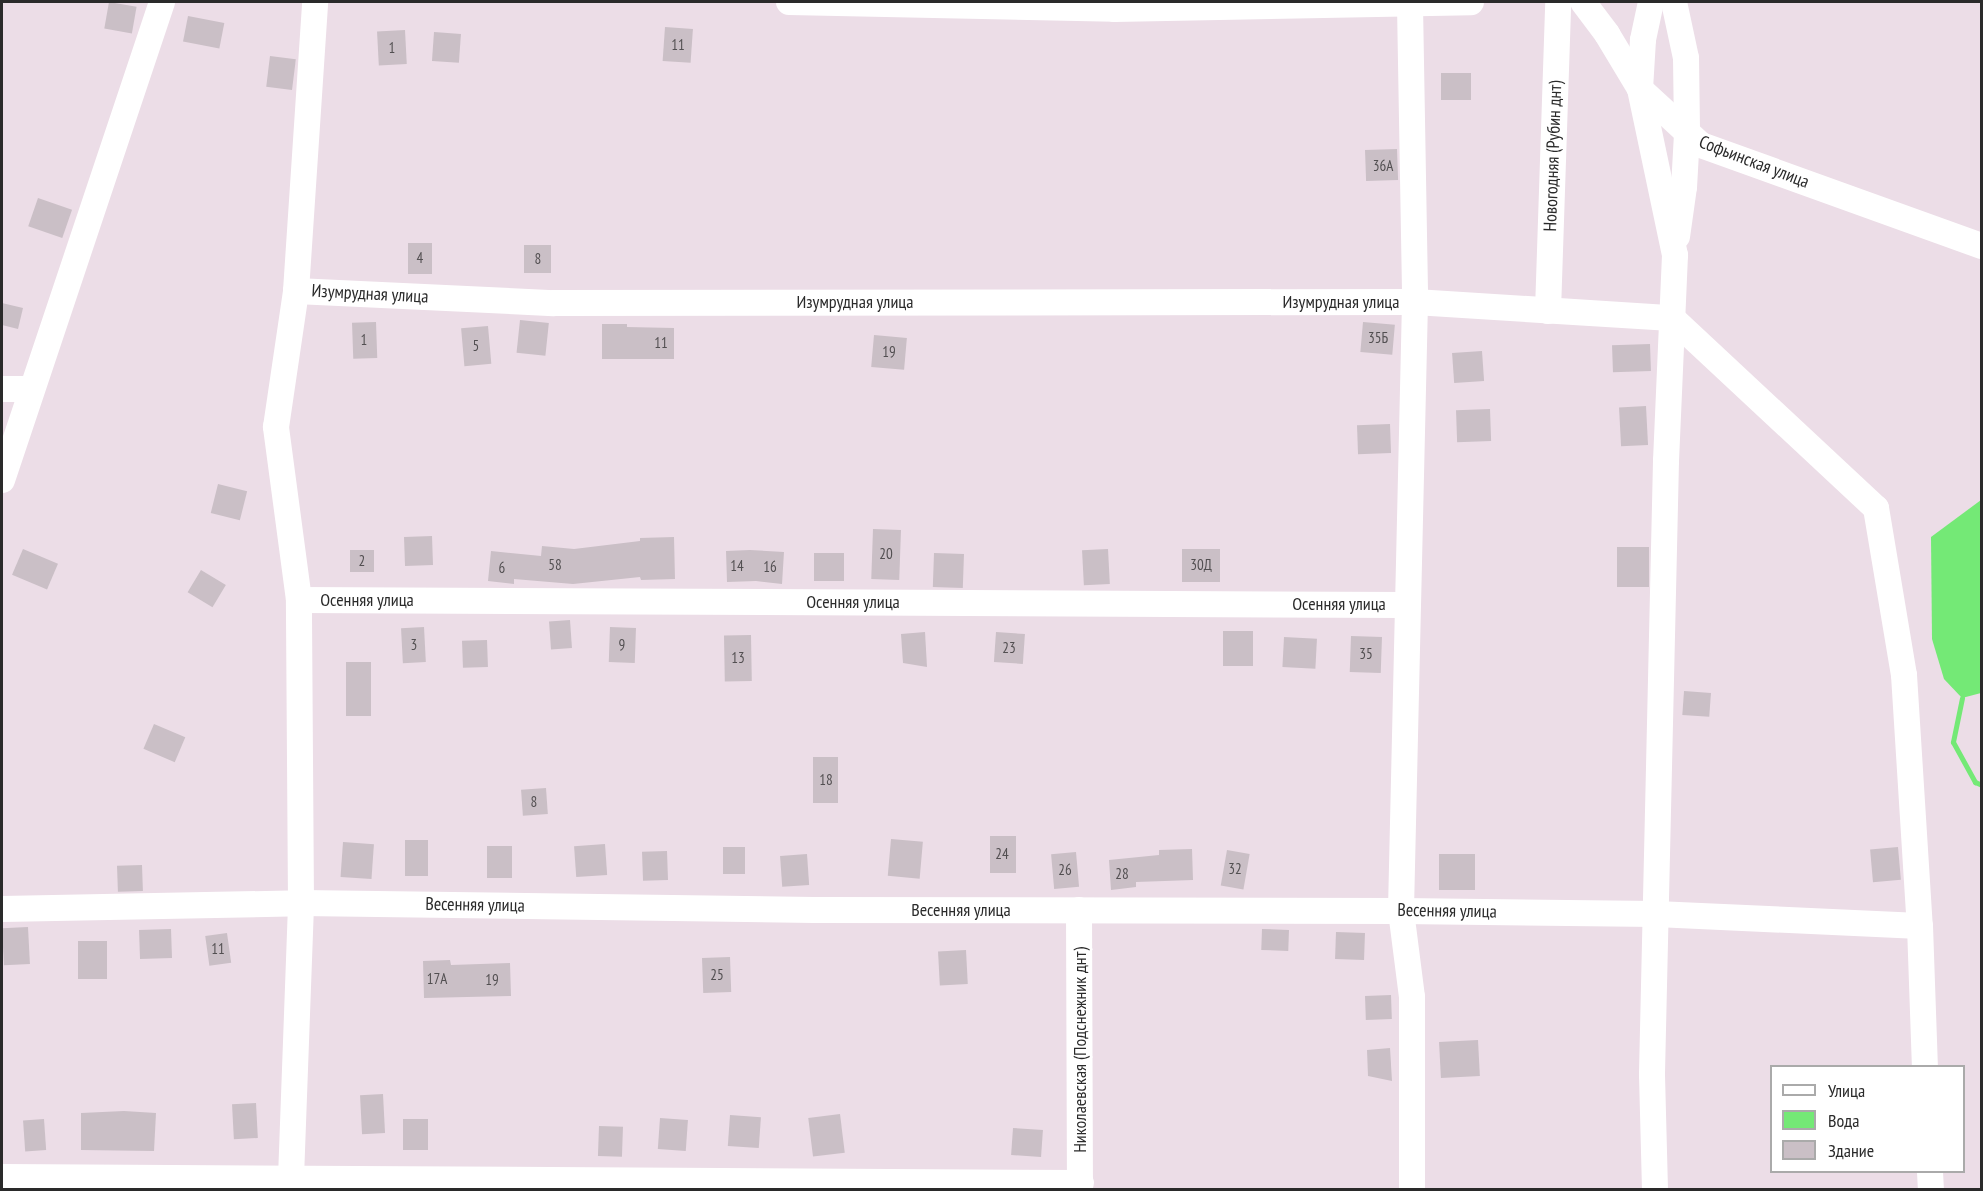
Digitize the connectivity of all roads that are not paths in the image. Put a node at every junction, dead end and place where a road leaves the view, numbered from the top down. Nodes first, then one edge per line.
1 (162, 2) edge
2 (315, 2) edge
3 (789, 2) edge
4 (1471, 2) edge
5 (1558, 2) edge
6 (1583, 2) edge
7 (1651, 2) edge
8 (1674, 2) edge
9 (1297, 3) edge
10 (1114, 5) edge
11 (1410, 5) junction
12 (1640, 89) junction
13 (1687, 134) junction
14 (1982, 246) edge
15 (1675, 255) junction
16 (296, 291) junction
17 (1415, 302) junction
18 (1548, 311) junction
19 (1672, 318) junction
20 (2, 389) edge
21 (30, 389) junction
22 (2, 480) edge
23 (299, 600) junction
24 (1406, 604) junction
25 (300, 903) junction
26 (2, 909) edge
27 (1079, 910) junction
28 (1401, 911) junction
29 (1656, 914) junction
30 (1920, 926) junction
31 (1925, 1065) edge
32 (1930, 1173) edge
33 (2, 1177) edge
34 (291, 1178) junction
35 (1080, 1186) edge
36 (1412, 1190) edge
37 (1655, 1190) edge
38 (1931, 1190) edge

1 - 21 street
2 - 16 street
3 - 10 street
4 - 11 street
5 - 18 street, Новогодняя (Рубин днт)
6 - 12 street, Софьинская улица
7 - 12 street
8 - 13 street
9 - 10 street
9 - 11 street
11 - 17 street
12 - 13 street, Софьинская улица
12 - 15 street
13 - 14 street, Софьинская улица
13 - 15 street
15 - 19 street
16 - 17 street, Изумрудная улица
16 - 23 street
17 - 18 street, Изумрудная улица
17 - 24 street
18 - 19 street, Изумрудная улица
19 - 29 street
19 - 30 street
20 - 21 street
21 - 22 street
23 - 24 street, Осенняя улица
23 - 25 street
24 - 28 street
25 - 26 street, Весенняя улица
25 - 27 street, Весенняя улица
25 - 34 street
27 - 28 street, Весенняя улица
27 - 35 street, Николаевская (Подснежник днт)
28 - 29 street, Весенняя улица
28 - 36 street
29 - 30 street, Весенняя улица
29 - 37 street
30 - 31 street
32 - 38 street
33 - 34 street
34 - 35 street

